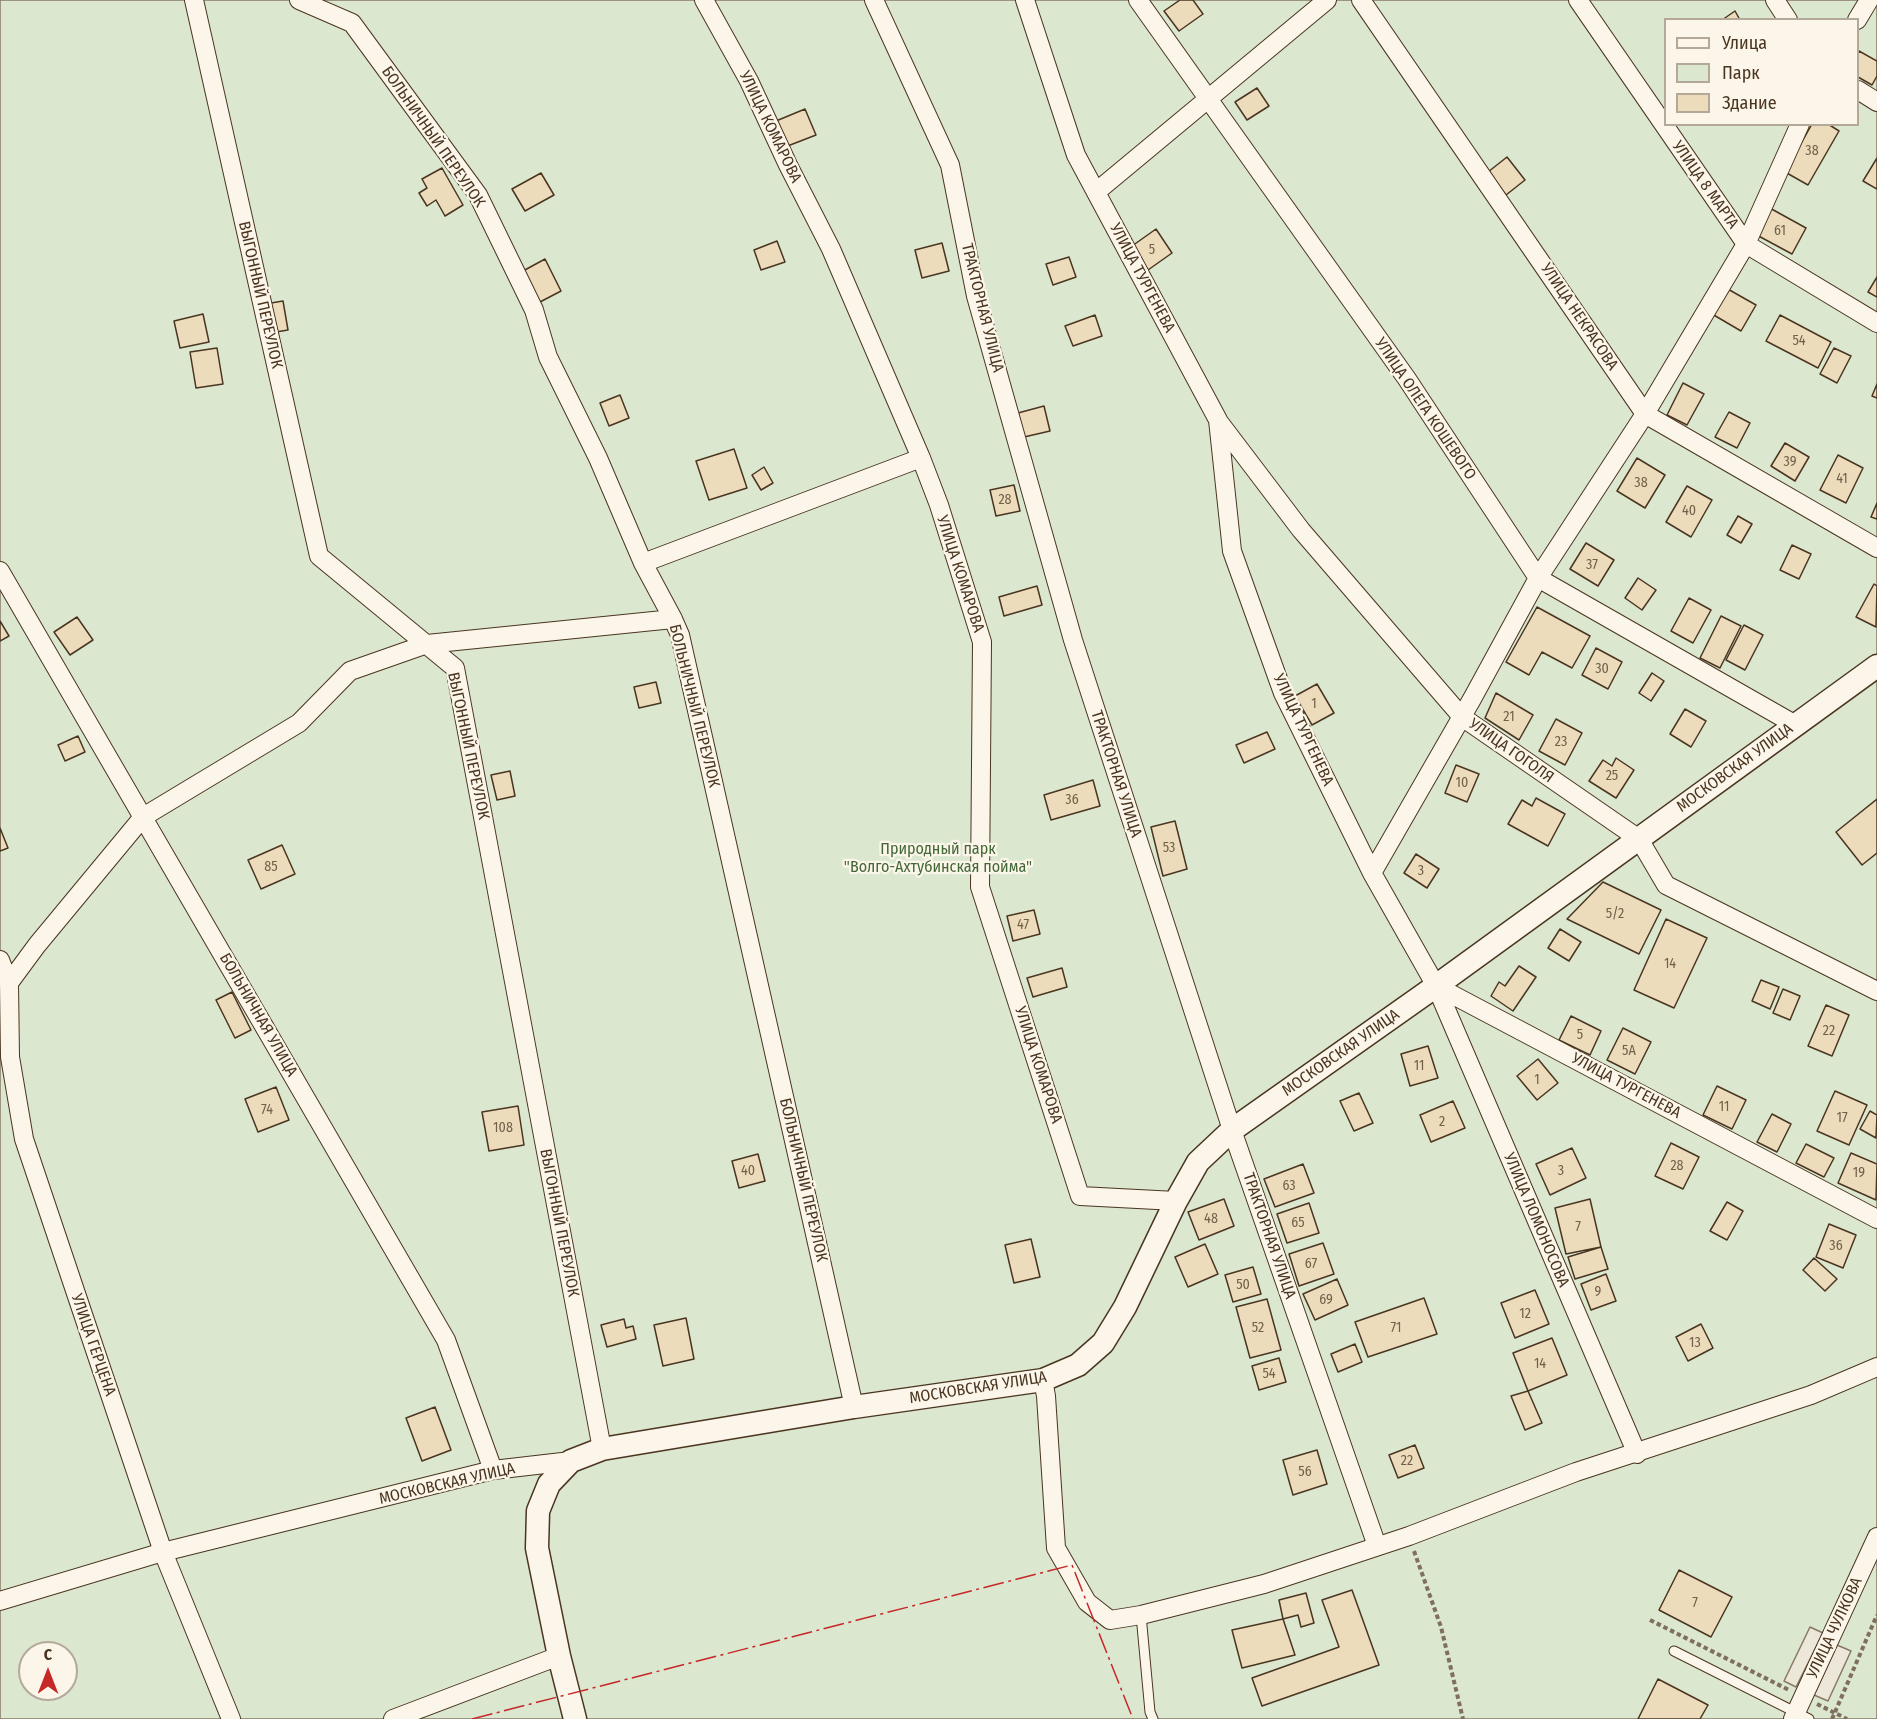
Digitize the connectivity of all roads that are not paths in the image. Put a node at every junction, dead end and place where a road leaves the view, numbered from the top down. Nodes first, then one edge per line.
1 (194, 0) edge
2 (299, 0) edge
3 (704, 0) edge
4 (874, 0) edge
5 (1025, 0) edge
6 (1138, 0) edge
7 (1327, 0) edge
8 (1361, 0) edge
9 (1578, 0) edge
10 (1775, 0) edge
11 (1869, 0) edge
12 (1787, 18) edge
13 (1858, 18) edge
14 (1859, 91) edge
15 (1208, 99) junction
16 (1877, 102) edge
17 (1664, 125) edge
18 (1665, 126) edge
19 (1799, 126) edge
20 (1096, 192) junction
21 (1746, 244) junction
22 (1877, 323) edge
23 (1645, 414) junction
24 (1218, 420) junction
25 (921, 458) junction
26 (1877, 548) edge
27 (643, 563) junction
28 (0, 571) edge
29 (1538, 578) junction
30 (673, 619) junction
31 (427, 644) junction
32 (1877, 666) edge
33 (1462, 717) junction
34 (1794, 724) junction
35 (143, 817) junction
36 (1639, 839) junction
37 (1372, 873) junction
38 (0, 960) edge
39 (9, 983) junction
40 (1436, 986) junction
41 (1877, 991) edge
42 (5, 1060) edge
43 (1232, 1130) junction
44 (1176, 1201) junction
45 (1877, 1219) edge
46 (1877, 1367) edge
47 (1042, 1380) junction
48 (854, 1407) junction
49 (602, 1449) junction
50 (1636, 1454) junction
51 (571, 1461) junction
52 (493, 1470) junction
53 (1877, 1537) edge
54 (1377, 1546) junction
55 (163, 1552) junction
56 (0, 1600) edge
57 (1141, 1615) junction
58 (1674, 1651) dead end
59 (559, 1656) junction
60 (1800, 1712) edge
61 (231, 1719) edge
62 (393, 1719) edge
63 (575, 1719) edge
64 (1152, 1719) edge

1 - 31 street, ВЫГОННЫЙ ПЕРЕУЛОК
2 - 27 street, БОЛЬНИЧНЫЙ ПЕРЕУЛОК
3 - 25 street, УЛИЦА КОМАРОВА
4 - 43 street, ТРАКТОРНАЯ УЛИЦА
5 - 20 street, УЛИЦА ТУРГЕНЕВА
6 - 15 street, УЛИЦА ОЛЕГА КОШЕВОГО
7 - 15 street
8 - 23 street, УЛИЦА НЕКРАСОВА
9 - 17 street, УЛИЦА 8 МАРТА
10 - 12 street
11 - 13 street
14 - 16 street
15 - 20 street
15 - 29 street, УЛИЦА ОЛЕГА КОШЕВОГО
18 - 21 street, УЛИЦА 8 МАРТА
19 - 21 street
20 - 24 street, УЛИЦА ТУРГЕНЕВА
21 - 22 street, УЛИЦА 8 МАРТА
21 - 23 street
23 - 26 street, УЛИЦА НЕКРАСОВА
23 - 29 street
24 - 33 street, УЛИЦА ГОГОЛЯ
24 - 37 street, УЛИЦА ТУРГЕНЕВА
25 - 27 street
25 - 44 street, УЛИЦА КОМАРОВА
27 - 30 street, БОЛЬНИЧНЫЙ ПЕРЕУЛОК
28 - 35 street, БОЛЬНИЧНАЯ УЛИЦА
29 - 33 street
29 - 34 street, УЛИЦА ОЛЕГА КОШЕВОГО
30 - 31 street
30 - 48 street, БОЛЬНИЧНЫЙ ПЕРЕУЛОК
31 - 35 street
31 - 49 street, ВЫГОННЫЙ ПЕРЕУЛОК
32 - 34 street, МОСКОВСКАЯ УЛИЦА
33 - 36 street, УЛИЦА ГОГОЛЯ
33 - 37 street
34 - 36 street, МОСКОВСКАЯ УЛИЦА
35 - 39 street
35 - 52 street, БОЛЬНИЧНАЯ УЛИЦА
36 - 40 street, МОСКОВСКАЯ УЛИЦА
36 - 41 street, УЛИЦА ГОГОЛЯ
37 - 40 street, УЛИЦА ТУРГЕНЕВА
38 - 39 street, УЛИЦА ГЕРЦЕНА
39 - 42 street, УЛИЦА ГЕРЦЕНА
40 - 43 street, МОСКОВСКАЯ УЛИЦА
40 - 45 street, УЛИЦА ТУРГЕНЕВА
40 - 50 street, УЛИЦА ЛОМОНОСОВА
42 - 55 street, УЛИЦА ГЕРЦЕНА
43 - 44 street, МОСКОВСКАЯ УЛИЦА
43 - 54 street, ТРАКТОРНАЯ УЛИЦА
44 - 47 street, МОСКОВСКАЯ УЛИЦА
46 - 50 street
47 - 48 street, МОСКОВСКАЯ УЛИЦА
47 - 57 street
48 - 49 street, МОСКОВСКАЯ УЛИЦА
49 - 51 street, МОСКОВСКАЯ УЛИЦА
50 - 54 street
51 - 52 street, МОСКОВСКАЯ УЛИЦА
51 - 59 street
52 - 55 street, МОСКОВСКАЯ УЛИЦА
53 - 60 street, УЛИЦА ЧУЛКОВА
54 - 57 street
55 - 56 street, МОСКОВСКАЯ УЛИЦА
55 - 61 street, УЛИЦА ГЕРЦЕНА
57 - 64 lane
58 - 60 lane
59 - 62 street
59 - 63 street

